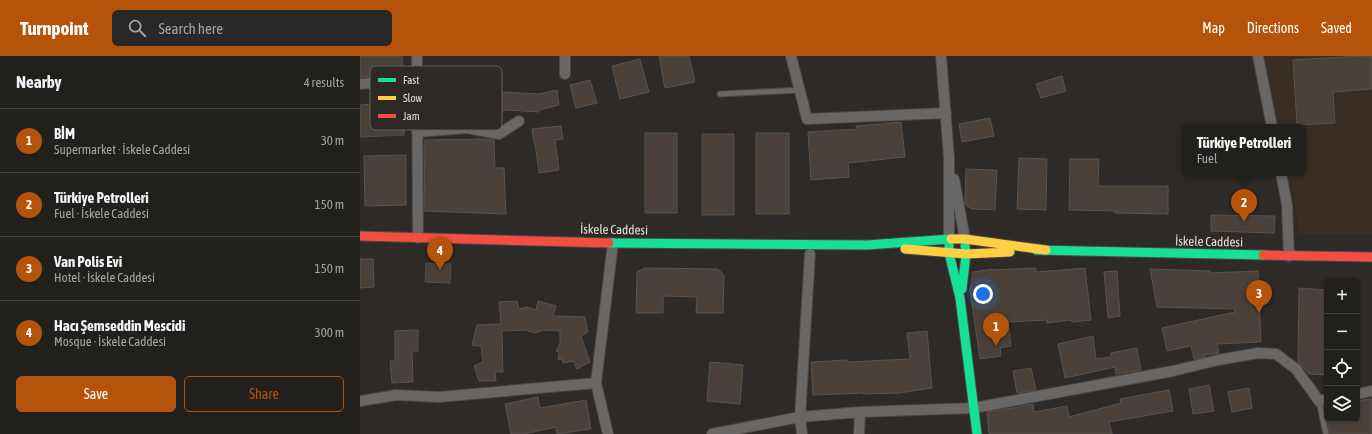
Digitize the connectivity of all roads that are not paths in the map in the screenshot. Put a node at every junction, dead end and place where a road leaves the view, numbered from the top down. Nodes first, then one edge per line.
1 (564, 56) edge
2 (791, 56) edge
3 (941, 56) edge
4 (1258, 56) edge
5 (565, 74) dead end
6 (370, 83) edge
7 (360, 84) edge
8 (800, 90) junction
9 (720, 94) dead end
10 (946, 113) junction
11 (519, 121) dead end
12 (1271, 124) edge
13 (442, 130) edge
14 (478, 130) edge
15 (417, 132) joint
16 (949, 158) junction
17 (1282, 176) edge
18 (360, 236) edge
19 (418, 238) junction
20 (949, 239) junction
21 (965, 239) junction
22 (613, 243) junction
23 (867, 245) junction
24 (1046, 250) junction
25 (949, 253) junction
26 (810, 254) dead end
27 (966, 254) junction
28 (1289, 256) junction
29 (1372, 257) edge
30 (960, 298) junction
31 (596, 383) junction
32 (1372, 391) edge
33 (1360, 393) edge
34 (1323, 400) edge
35 (360, 401) edge
36 (974, 408) junction
37 (860, 412) junction
38 (800, 417) junction
39 (608, 434) edge
40 (712, 434) edge
41 (802, 434) edge
42 (859, 434) edge
43 (977, 434) edge
44 (1326, 434) edge

1 - 5 street
2 - 8 street
3 - 10 street
4 - 12 street
6 - 7 street
8 - 9 lane
8 - 10 street
10 - 16 street
11 - 14 street
13 - 15 street
15 - 19 street
16 - 20 street
16 - 21 street
17 - 28 street
18 - 19 main road, İskele Caddesi
19 - 22 main road, İskele Caddesi
20 - 21 main road, İskele Caddesi
20 - 23 main road, İskele Caddesi
20 - 25 main road
21 - 24 main road, İskele Caddesi
21 - 27 main road
22 - 23 main road, İskele Caddesi
22 - 31 street
23 - 25 main road, İskele Caddesi
24 - 27 main road, İskele Caddesi
24 - 28 main road, İskele Caddesi
25 - 27 main road, İskele Caddesi
25 - 30 main road
26 - 38 street
27 - 30 main road
28 - 29 main road, İskele Caddesi
30 - 36 main road
31 - 35 street
31 - 39 street
32 - 33 street
34 - 36 street
34 - 44 lane
36 - 37 street
36 - 43 main road
37 - 38 street
37 - 42 street
38 - 40 street
38 - 41 street

